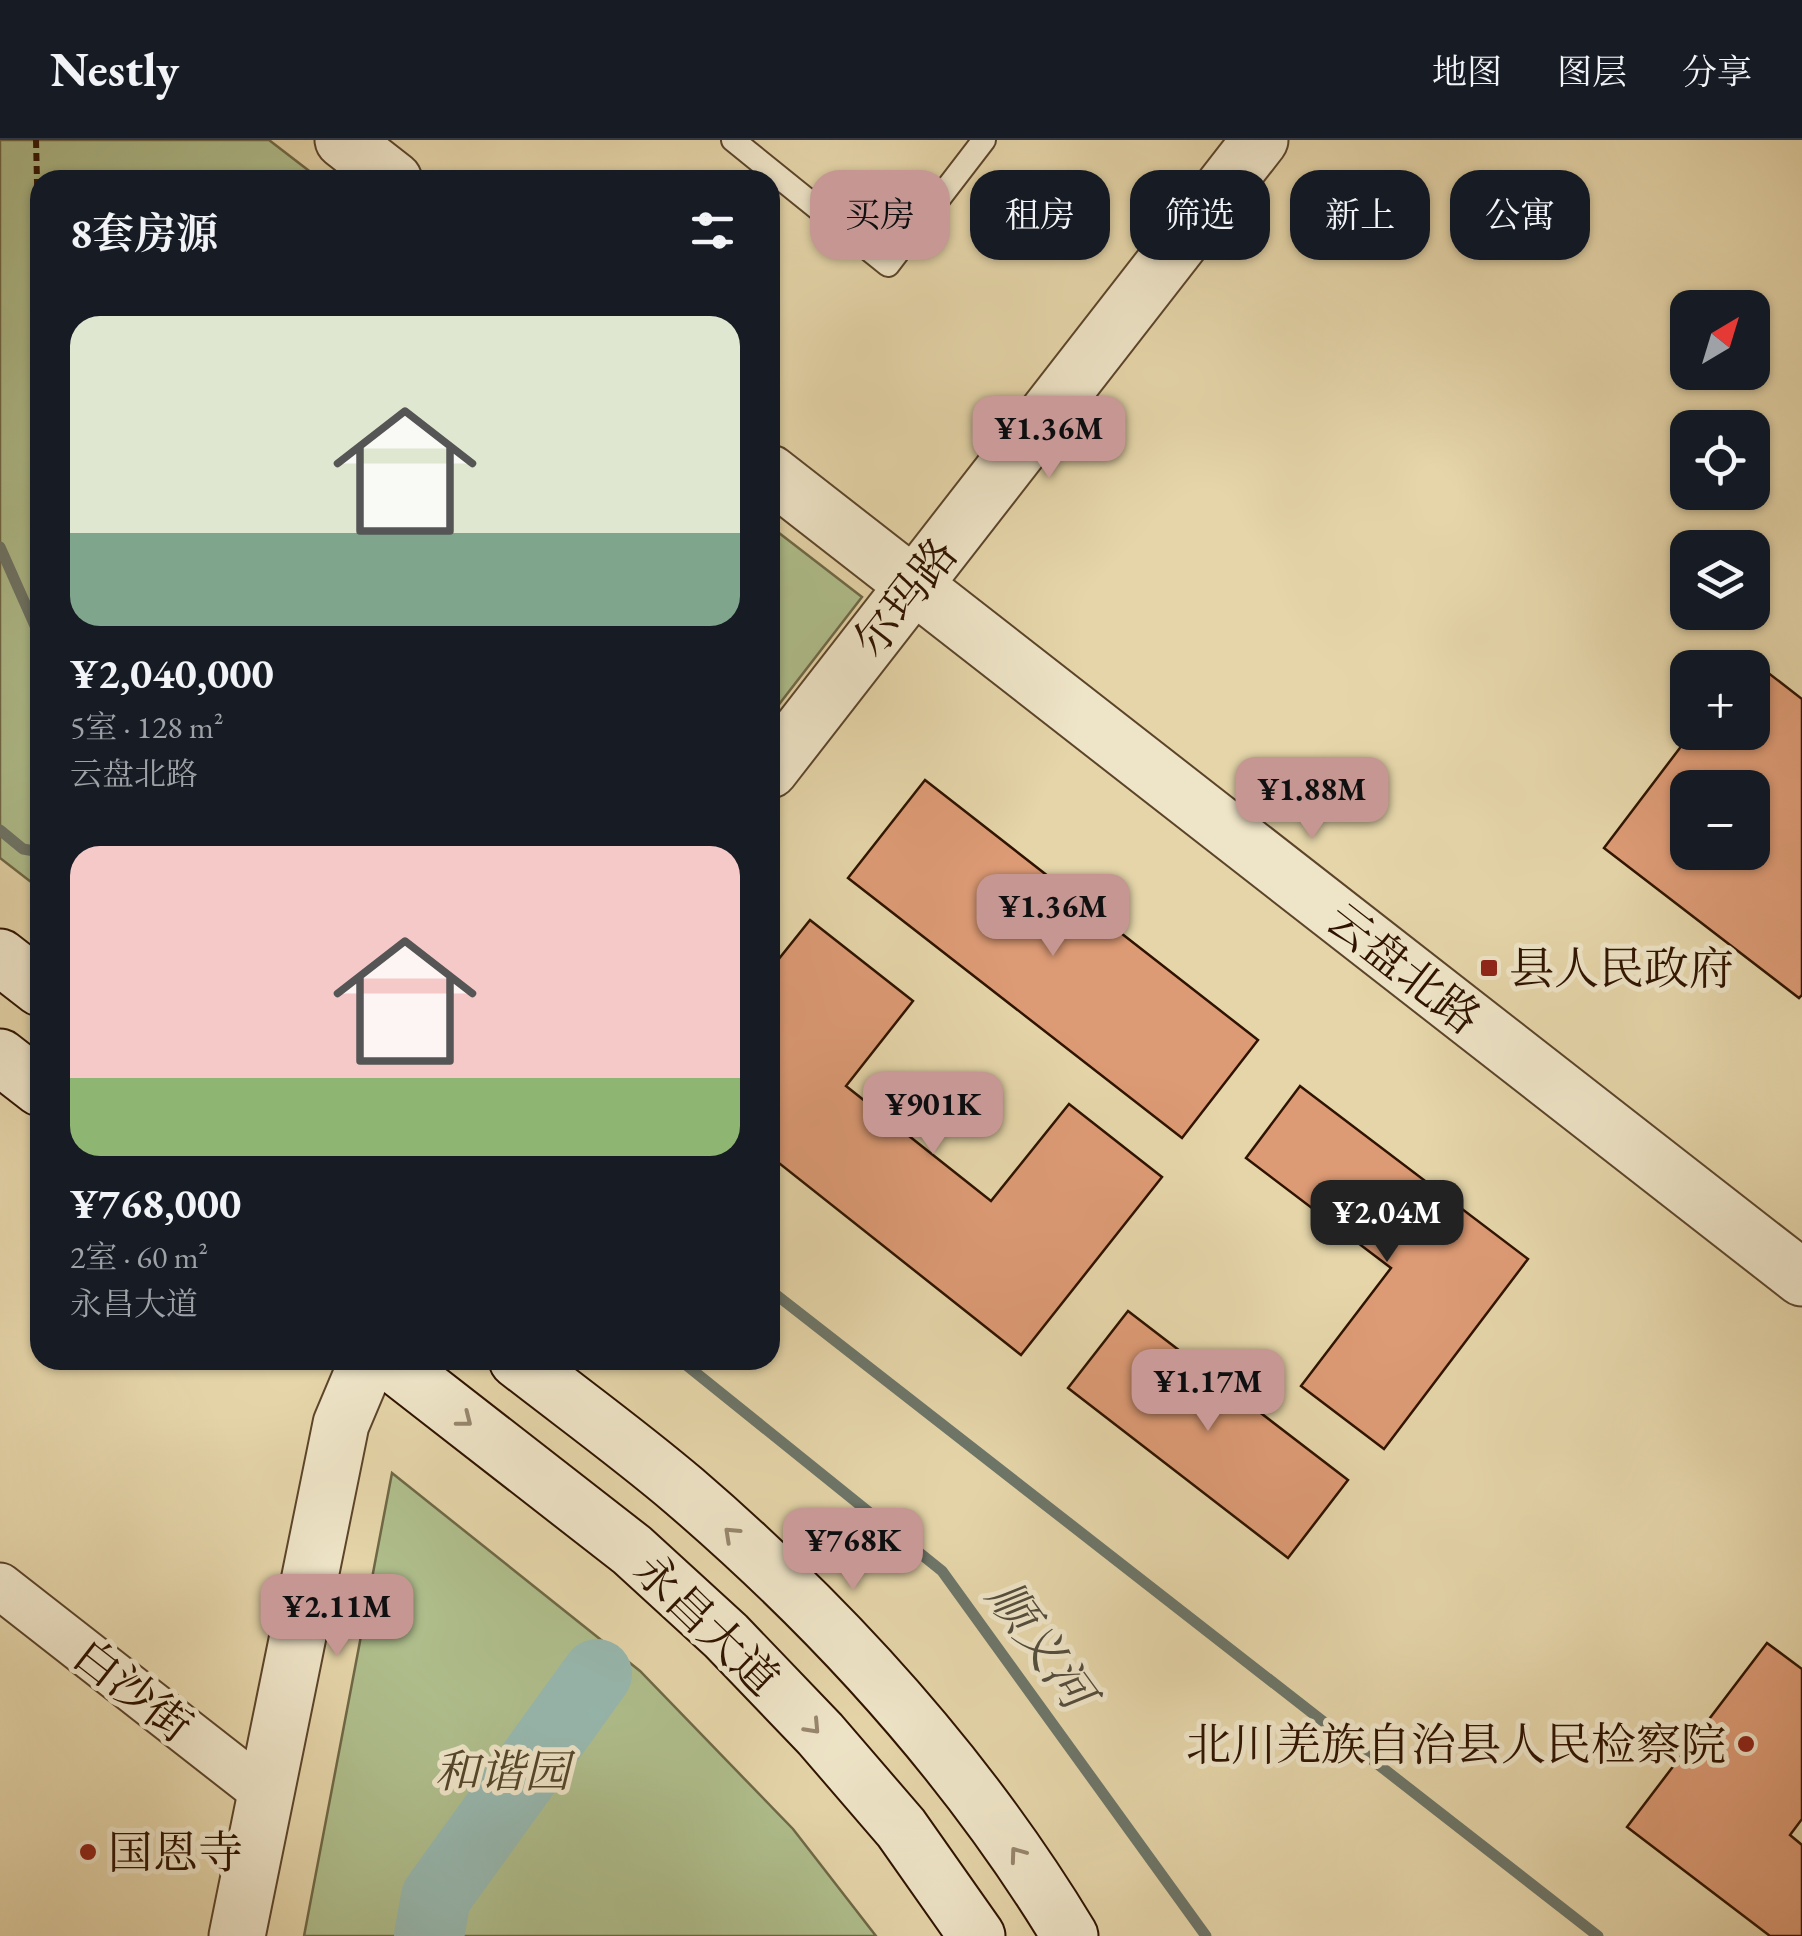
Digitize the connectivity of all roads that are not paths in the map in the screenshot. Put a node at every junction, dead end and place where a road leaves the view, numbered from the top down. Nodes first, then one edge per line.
1 (343, 140) edge
2 (733, 140) edge
3 (984, 140) edge
4 (1260, 140) edge
5 (381, 170) edge
6 (770, 170) edge
7 (780, 178) edge
8 (780, 481) edge
9 (914, 585) junction
10 (780, 757) edge
11 (0, 957) edge
12 (30, 980) edge
13 (0, 1057) edge
14 (30, 1080) edge
15 (1802, 1278) edge
16 (364, 1370) edge
17 (401, 1370) edge
18 (530, 1370) edge
19 (0, 1586) edge
20 (266, 1794) junction
21 (237, 1936) edge
22 (978, 1936) edge
23 (1070, 1936) edge

1 - 5 street
2 - 6 lane
3 - 7 lane
4 - 9 street, 尔玛路
8 - 9 street, 云盘北路
9 - 10 street, 尔玛路
9 - 15 street, 云盘北路
11 - 12 street
13 - 14 street
16 - 20 street
17 -> 22 street, 永昌大道
23 -> 18 street, 永昌大道
19 - 20 street, 白沙街
20 - 21 street

